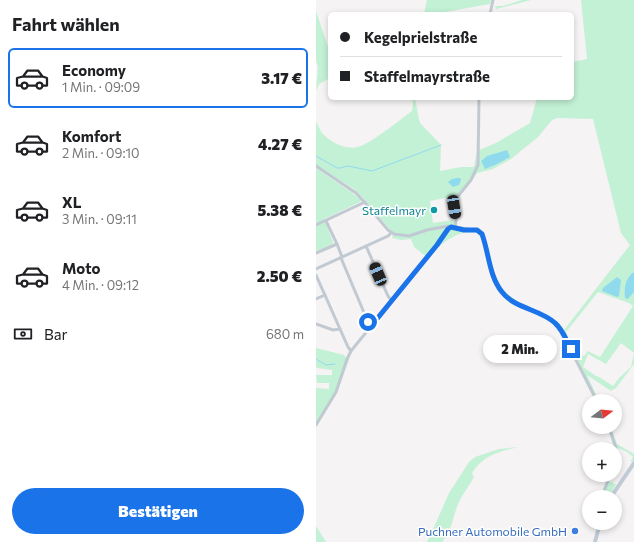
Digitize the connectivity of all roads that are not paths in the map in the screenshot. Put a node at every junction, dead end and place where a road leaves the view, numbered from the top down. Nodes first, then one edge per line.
1 (492, 0) edge
2 (490, 12) edge
3 (480, 100) edge
4 (316, 166) edge
5 (365, 202) junction
6 (326, 220) junction
7 (316, 225) edge
8 (453, 227) junction
9 (438, 228) junction
10 (391, 233) junction
11 (443, 235) junction
12 (336, 244) junction
13 (366, 246) junction
14 (316, 253) edge
15 (341, 257) junction
16 (316, 269) edge
17 (316, 275) edge
18 (325, 295) junction
19 (316, 299) edge
20 (392, 301) junction
21 (316, 324) edge
22 (372, 325) junction
23 (340, 329) junction
24 (351, 351) junction
25 (593, 394) edge
26 (316, 425) edge
27 (634, 463) edge
28 (616, 490) edge
29 (598, 530) edge
30 (594, 542) edge

1 - 2 street
3 - 8 street
4 - 5 street
5 - 6 street
5 - 10 street
6 - 7 street
6 - 12 street
8 - 9 street
8 - 11 street
8 - 25 street
9 - 10 street
9 - 11 street
10 - 13 street
11 - 20 street
12 - 14 street
12 - 15 street
13 - 15 street
13 - 20 street
15 - 16 street
15 - 22 street
17 - 18 street
18 - 19 street
18 - 23 street
20 - 22 street
21 - 23 street
22 - 24 street
23 - 24 street
24 - 26 street
27 - 28 main road
29 - 30 main road

